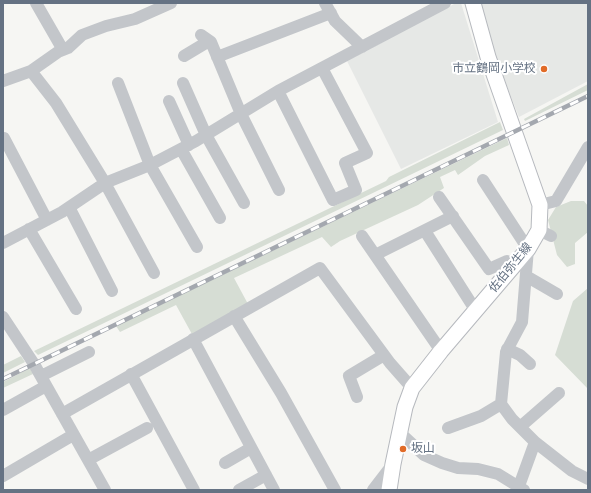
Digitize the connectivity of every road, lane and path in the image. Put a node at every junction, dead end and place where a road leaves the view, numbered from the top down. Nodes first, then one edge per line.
1 (36, 3) edge
2 (171, 3) edge
3 (445, 3) edge
4 (473, 3) edge
5 (328, 8) edge
6 (362, 47) junction
7 (63, 50) junction
8 (184, 56) dead end
9 (217, 57) junction
10 (322, 68) junction
11 (32, 71) junction
12 (3, 81) edge
13 (118, 83) dead end
14 (183, 83) dead end
15 (278, 91) junction
16 (169, 101) dead end
17 (241, 114) junction
18 (206, 135) junction
19 (4, 138) edge
20 (185, 147) junction
21 (588, 147) edge
22 (150, 165) junction
23 (483, 180) dead end
24 (105, 183) junction
25 (279, 190) dead end
26 (439, 197) dead end
27 (244, 203) dead end
28 (540, 205) junction
29 (69, 207) junction
30 (453, 216) junction
31 (220, 218) dead end
32 (47, 220) junction
33 (29, 229) junction
34 (425, 231) junction
35 (362, 236) dead end
36 (3, 241) edge
37 (197, 247) dead end
38 (528, 249) junction
39 (375, 255) junction
40 (521, 271) junction
41 (154, 273) dead end
42 (112, 290) dead end
43 (557, 294) dead end
44 (76, 309) dead end
45 (476, 310) junction
46 (234, 316) junction
47 (3, 317) edge
48 (8, 335) edge
49 (193, 339) junction
50 (508, 349) junction
51 (441, 351) junction
52 (89, 352) dead end
53 (384, 354) junction
54 (530, 364) dead end
55 (132, 374) junction
56 (44, 381) junction
57 (412, 388) junction
58 (559, 393) dead end
59 (357, 397) dead end
60 (501, 404) junction
61 (3, 410) edge
62 (62, 414) junction
63 (520, 427) junction
64 (147, 428) dead end
65 (448, 428) dead end
66 (400, 432) junction
67 (73, 435) junction
68 (534, 442) junction
69 (251, 448) junction
70 (88, 460) junction
71 (225, 463) dead end
72 (393, 464) junction
73 (266, 475) junction
74 (3, 476) edge
75 (588, 479) edge
76 (521, 488) edge
77 (105, 490) edge
78 (194, 490) edge
79 (239, 490) edge
80 (274, 490) edge
81 (335, 490) edge
82 (373, 490) edge
83 (389, 490) edge

1 - 7 street
2 - 7 street
3 - 6 street
4 - 28 main road, 佐伯弥生線
5 - 6 street
5 - 9 street
6 - 10 street
7 - 11 street
8 - 9 street
9 - 17 street
10 - 15 street
10 - 15 street
11 - 12 street
11 - 24 street
13 - 22 street
14 - 18 street
15 - 17 street
16 - 20 street
17 - 18 street
17 - 25 street
18 - 20 street
18 - 27 street
19 - 32 street
20 - 22 street
20 - 31 street
21 - 28 street
22 - 24 street
22 - 37 street
23 - 38 street
24 - 29 street
24 - 41 street
26 - 30 street
28 - 38 main road, 佐伯弥生線
29 - 32 street
29 - 42 street
30 - 34 street
30 - 40 street
32 - 33 street
33 - 36 street
33 - 44 street
34 - 39 street
34 - 45 street
35 - 39 street
38 - 40 main road, 佐伯弥生線
39 - 51 street
40 - 43 street
40 - 45 main road, 佐伯弥生線
40 - 50 street
45 - 51 main road, 佐伯弥生線
46 - 49 street
46 - 53 street
46 - 81 street
47 - 48 street
48 - 56 street
49 - 55 street
49 - 69 street
50 - 54 street
50 - 60 street
51 - 57 main road, 佐伯弥生線
52 - 56 street
53 - 57 street
53 - 59 street
55 - 62 street
55 - 78 street
56 - 61 street
56 - 62 street
57 - 66 main road, 佐伯弥生線
58 - 63 street
60 - 63 street
60 - 65 street
62 - 67 street
63 - 68 street
64 - 70 street
66 - 72 main road, 佐伯弥生線
66 - 76 street
67 - 70 street
67 - 74 street
68 - 75 street
68 - 76 street
69 - 71 street
69 - 73 street
70 - 77 street
72 - 82 street
72 - 83 main road, 佐伯弥生線
73 - 79 street
73 - 80 street

